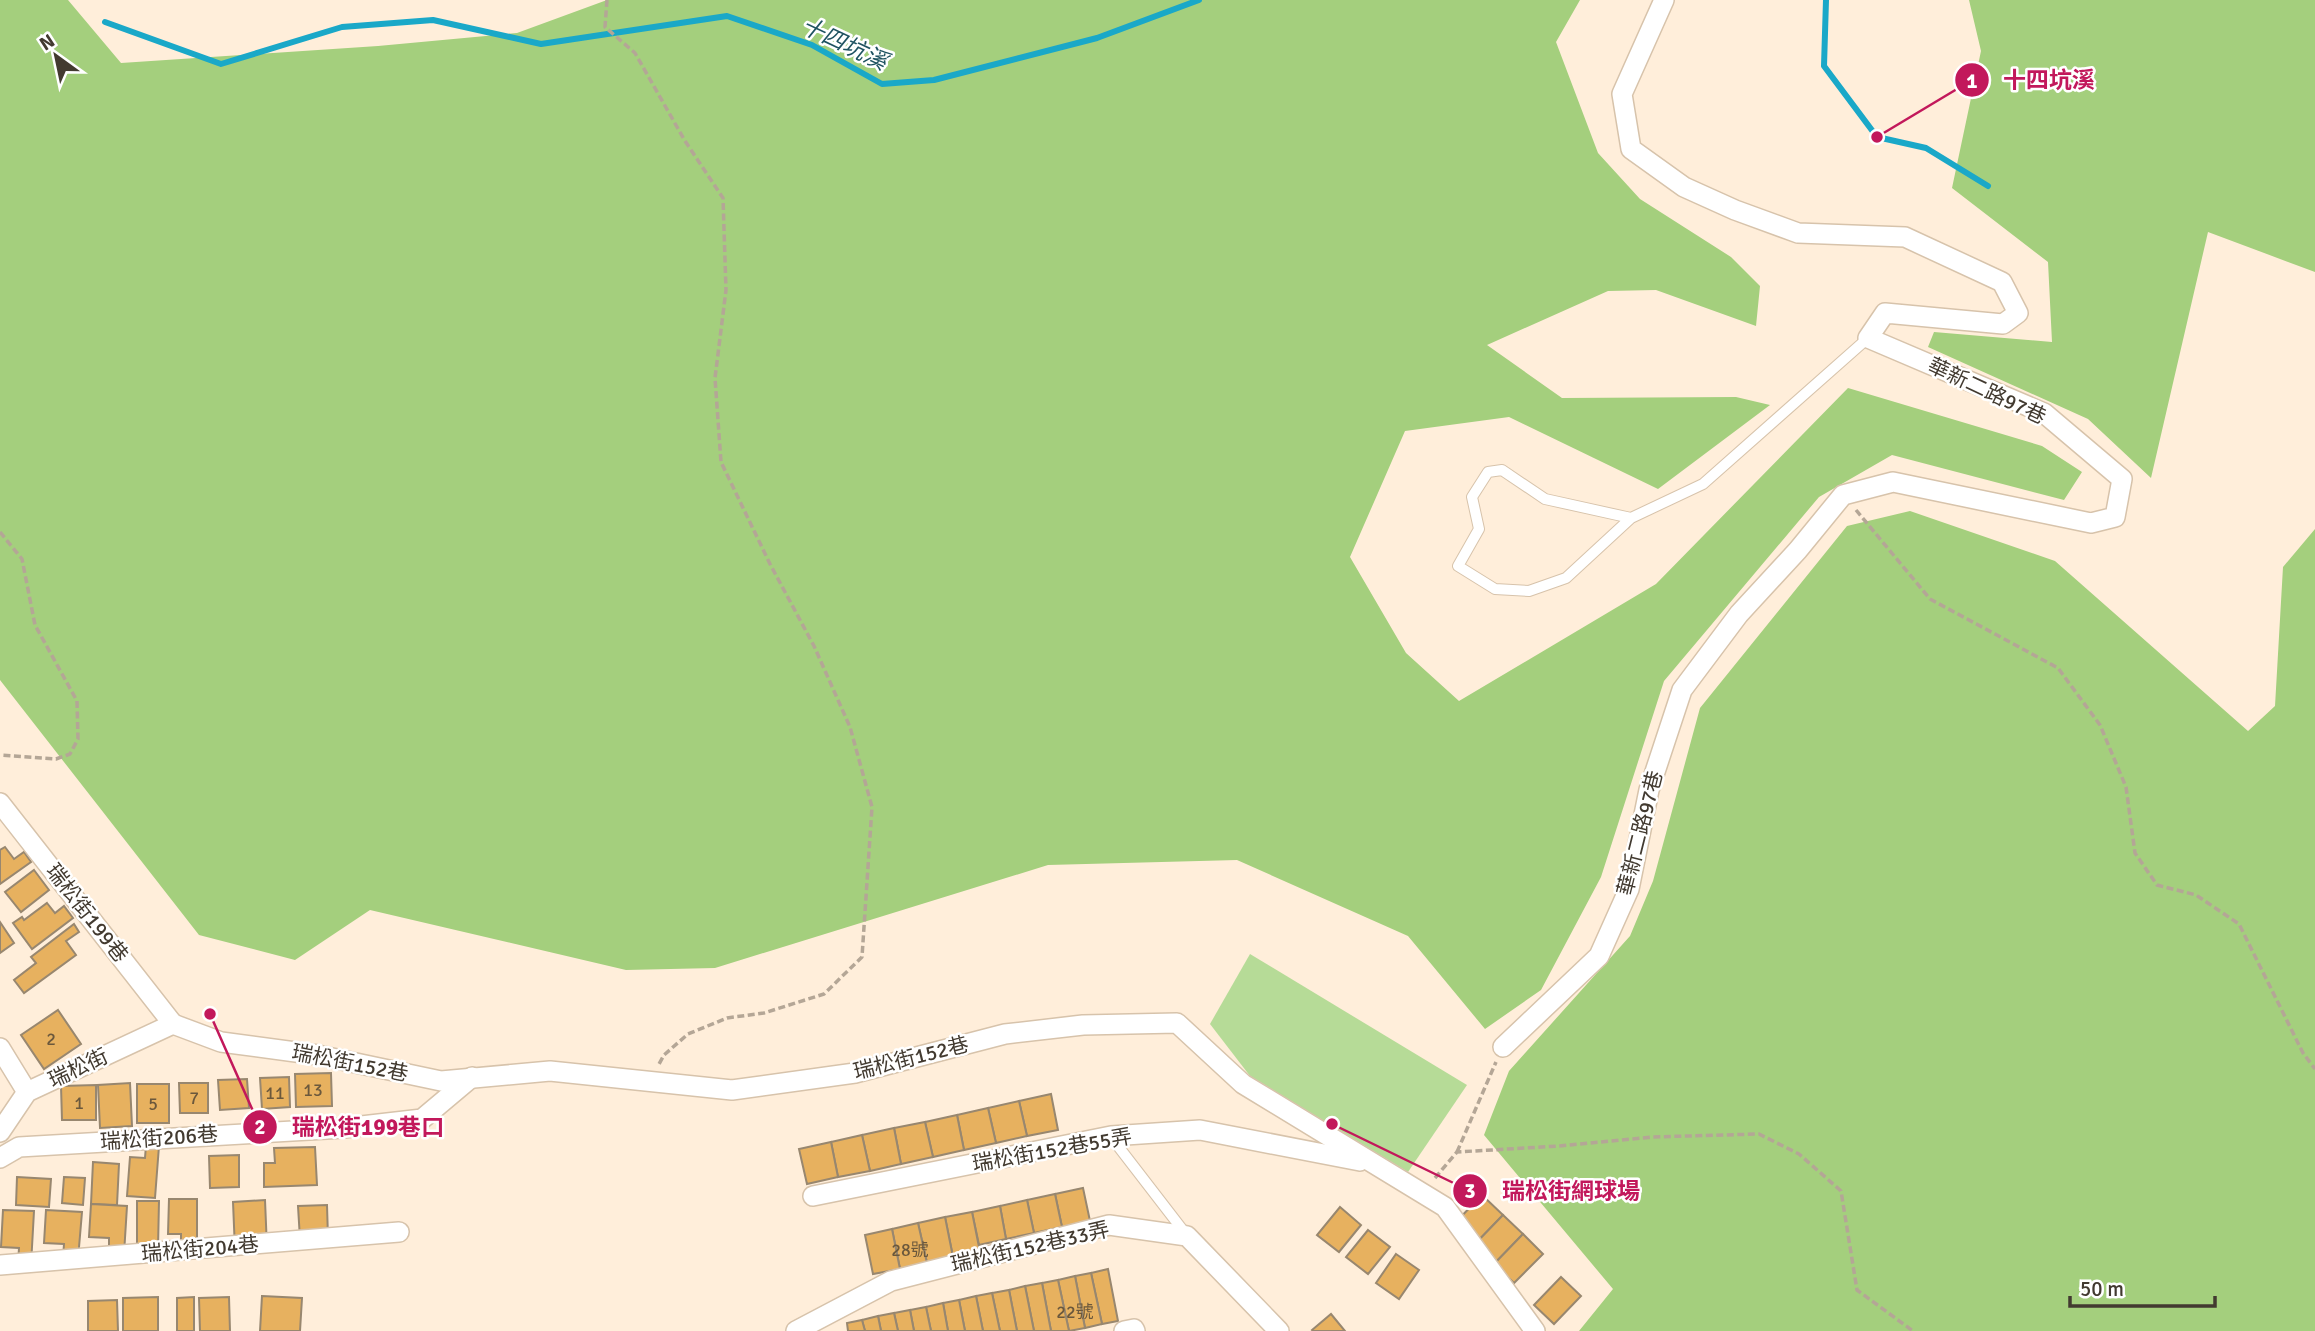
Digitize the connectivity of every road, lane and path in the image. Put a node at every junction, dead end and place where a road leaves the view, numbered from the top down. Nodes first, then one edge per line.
1 (607, 0) edge
2 (1664, 0) edge
3 (1868, 338) junction
4 (1843, 495) junction
5 (1630, 518) junction
6 (0, 532) edge
7 (0, 755) edge
8 (0, 803) edge
9 (173, 1024) junction
10 (1503, 1047) joint
11 (0, 1048) edge
12 (2315, 1069) edge
13 (472, 1077) junction
14 (651, 1082) junction
15 (27, 1092) junction
16 (0, 1132) edge
17 (1111, 1136) junction
18 (1457, 1152) junction
19 (0, 1158) edge
20 (1375, 1164) junction
21 (1422, 1193) junction
22 (813, 1196) dead end
23 (399, 1233) dead end
24 (1187, 1236) junction
25 (0, 1265) edge
26 (796, 1331) edge
27 (1124, 1331) edge
28 (1135, 1331) edge
29 (1279, 1331) edge
30 (1535, 1331) edge
31 (1913, 1331) edge

1 - 14 path
2 - 3 street
3 - 4 street, 華新二路97巷
3 - 5 lane
4 - 10 street, 華新二路97巷
4 - 12 path
5 - 5 lane
6 - 7 path
8 - 9 street, 瑞松街199巷
9 - 13 street, 瑞松街152巷
9 - 15 street, 瑞松街
10 - 18 path
11 - 15 street
13 - 14 street, 瑞松街152巷
13 - 19 street, 瑞松街206巷
14 - 20 street, 瑞松街152巷
15 - 16 street, 瑞松街
17 - 20 street, 瑞松街152巷55弄
17 - 22 street, 瑞松街152巷55弄
17 - 24 lane
18 - 21 path
18 - 31 path
20 - 21 street, 瑞松街152巷
21 - 30 street, 瑞松街152巷
23 - 25 street, 瑞松街204巷
24 - 26 street, 瑞松街152巷33弄
24 - 29 street
27 - 28 street

